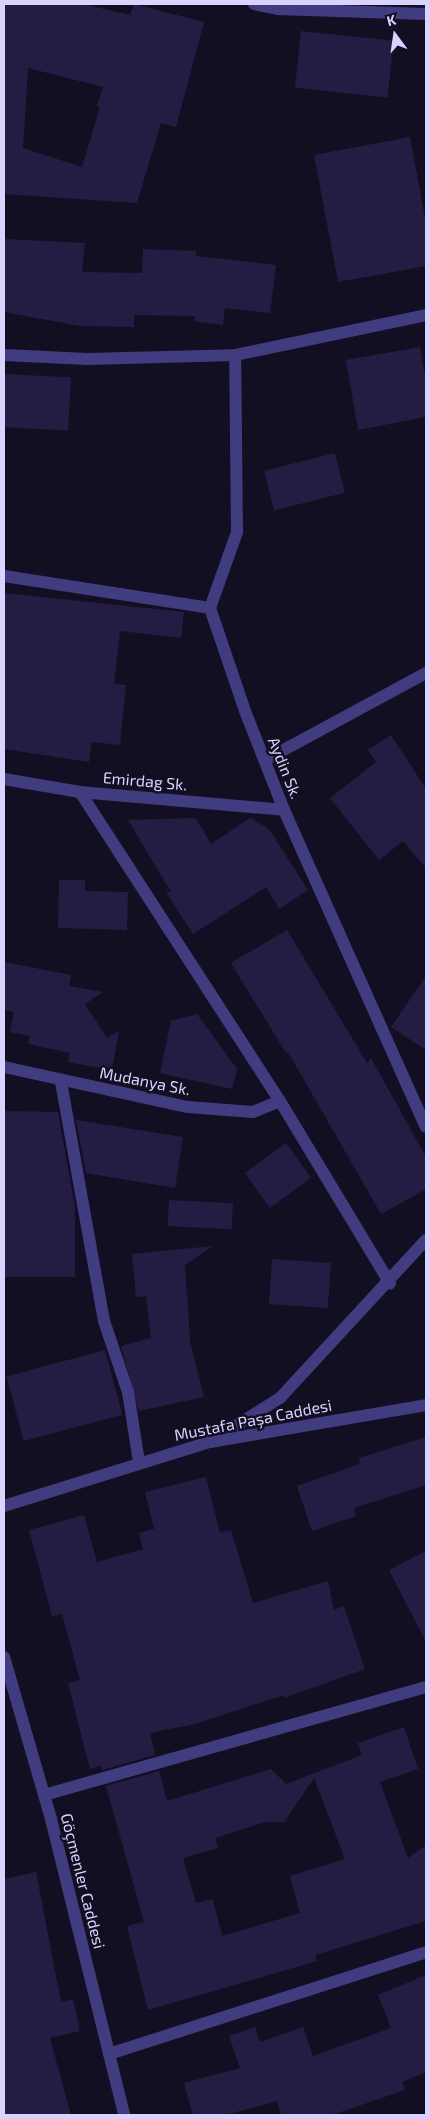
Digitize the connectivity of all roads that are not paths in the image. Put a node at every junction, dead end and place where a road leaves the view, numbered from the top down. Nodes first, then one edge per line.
1 (254, 4) edge
2 (426, 14) edge
3 (426, 315) edge
4 (4, 355) edge
5 (235, 355) junction
6 (4, 576) edge
7 (210, 608) junction
8 (426, 673) edge
9 (265, 760) junction
10 (4, 779) edge
11 (80, 792) junction
12 (284, 810) junction
13 (4, 1067) edge
14 (61, 1082) junction
15 (280, 1101) junction
16 (426, 1126) edge
17 (426, 1240) edge
18 (390, 1283) junction
19 (426, 1405) edge
20 (210, 1442) junction
21 (139, 1462) junction
22 (4, 1506) edge
23 (4, 1657) edge
24 (426, 1687) edge
25 (44, 1795) junction
26 (426, 1952) edge
27 (109, 2054) junction
28 (124, 2115) edge

1 - 2 street
3 - 5 street
4 - 5 street
5 - 7 street
6 - 7 street
7 - 9 street, Aydin Sk.
8 - 9 street
9 - 12 street, Aydin Sk.
10 - 11 street, Emirdag Sk.
11 - 12 street, Emirdag Sk.
11 - 15 street
12 - 16 street, Aydin Sk.
13 - 14 street, Mudanya Sk.
14 - 15 street, Mudanya Sk.
14 - 21 street
15 - 18 street
17 - 18 street
18 - 20 street
19 - 20 street, Mustafa Paşa Caddesi
20 - 21 street, Mustafa Paşa Caddesi
21 - 22 street, Mustafa Paşa Caddesi
23 - 25 street, Göçmenler Caddesi
24 - 25 street
25 - 27 street, Göçmenler Caddesi
26 - 27 street
27 - 28 street, Göçmenler Caddesi

